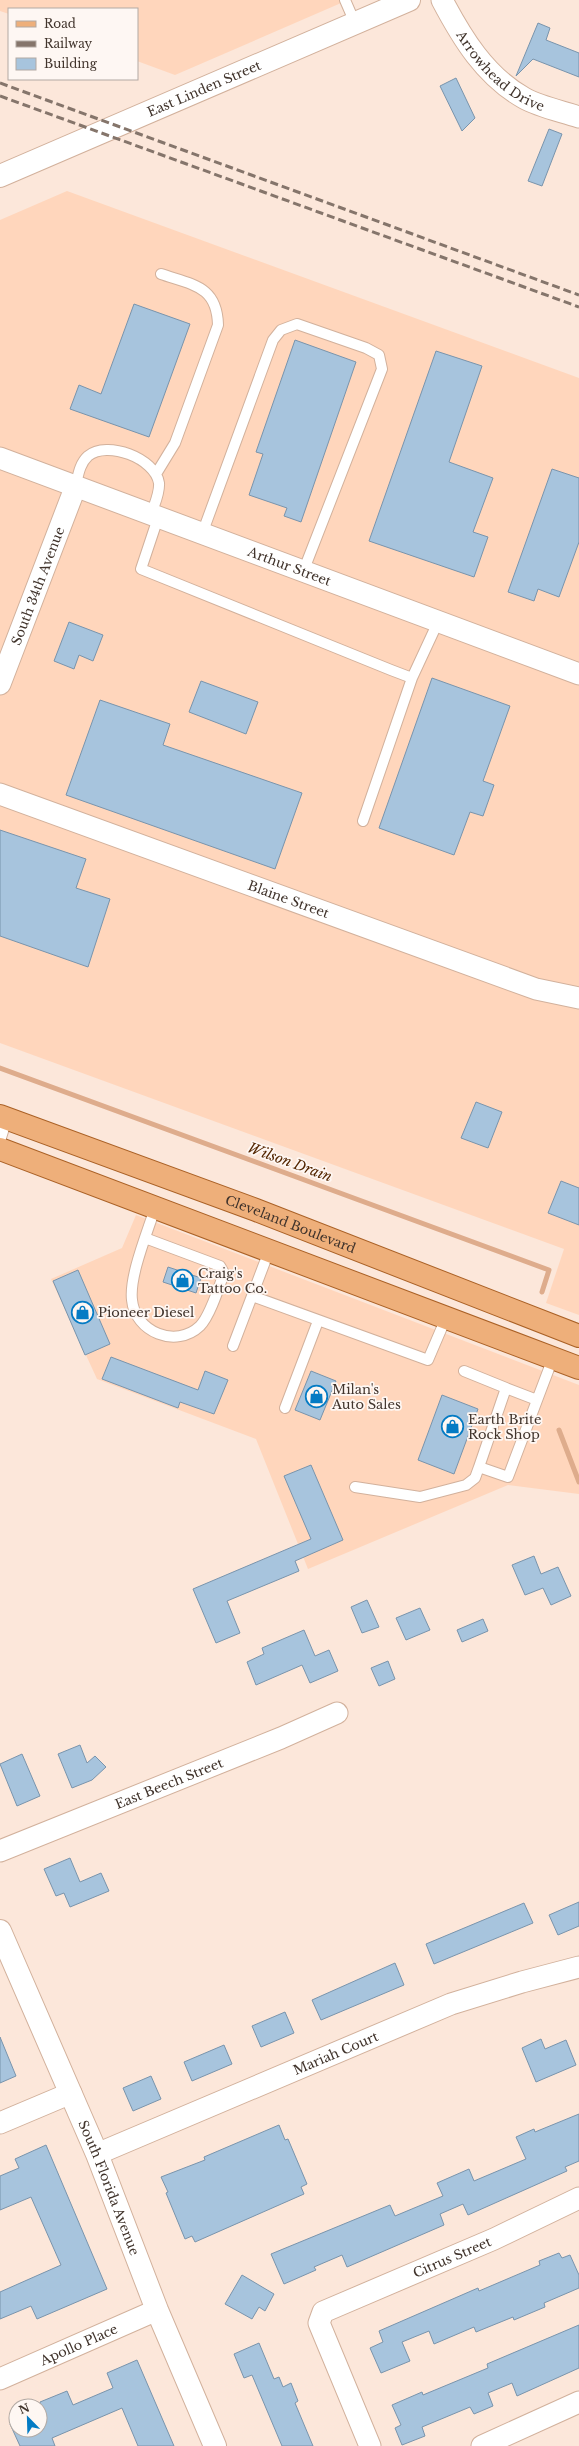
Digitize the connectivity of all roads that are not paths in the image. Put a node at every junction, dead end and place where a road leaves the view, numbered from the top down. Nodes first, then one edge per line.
1 (345, 0) edge
2 (409, 0) edge
3 (442, 0) edge
4 (355, 24) junction
5 (579, 117) edge
6 (0, 176) edge
7 (161, 274) dead end
8 (0, 458) edge
9 (156, 474) junction
10 (75, 488) junction
11 (154, 517) junction
12 (202, 534) junction
13 (303, 572) junction
14 (438, 622) junction
15 (579, 674) edge
16 (412, 678) junction
17 (0, 684) edge
18 (0, 794) edge
19 (363, 821) dead end
20 (579, 998) edge
21 (4, 1117) edge
22 (0, 1141) edge
23 (0, 1149) edge
24 (156, 1208) junction
25 (145, 1238) junction
26 (269, 1251) junction
27 (252, 1296) junction
28 (446, 1318) junction
29 (318, 1321) junction
30 (579, 1336) edge
31 (233, 1346) dead end
32 (553, 1358) junction
33 (579, 1368) edge
34 (464, 1371) dead end
35 (506, 1388) junction
36 (537, 1400) junction
37 (285, 1408) dead end
38 (479, 1467) junction
39 (355, 1487) dead end
40 (337, 1713) dead end
41 (0, 1851) edge
42 (0, 1931) edge
43 (579, 1967) edge
44 (70, 2093) junction
45 (0, 2123) edge
46 (97, 2154) junction
47 (579, 2198) edge
48 (157, 2310) junction
49 (0, 2378) edge
50 (579, 2402) edge
51 (215, 2446) edge
52 (370, 2446) edge
53 (482, 2446) edge

1 - 4 lane
2 - 4 street, East Linden Street
3 - 5 street, Arrowhead Drive
4 - 6 street, East Linden Street
7 - 9 lane
8 - 10 street, Arthur Street
9 - 10 lane
9 - 11 lane
10 - 11 street, Arthur Street
10 - 17 street, South 34th Avenue
11 - 12 street, Arthur Street
11 - 16 lane
12 - 13 street, Arthur Street
12 - 13 lane
13 - 14 street, Arthur Street
14 - 15 street, Arthur Street
14 - 16 lane
16 - 19 lane
18 - 20 street, Blaine Street
21 - 22 lane
21 - 30 main road, Cleveland Boulevard
23 - 24 main road
24 - 25 lane
24 - 26 main road
25 - 25 lane
26 - 27 lane
26 - 28 main road
27 - 29 lane
27 - 31 lane
28 - 29 lane
28 - 32 main road
29 - 37 lane
32 - 33 main road
32 - 36 lane
34 - 35 lane
35 - 36 lane
35 - 38 lane
36 - 38 lane
38 - 39 lane
40 - 41 street, East Beech Street
42 - 44 street, South Florida Avenue
43 - 46 street, Mariah Court
44 - 45 street
44 - 46 street, South Florida Avenue
46 - 48 street, South Florida Avenue
47 - 52 street, Citrus Street
48 - 49 street, Apollo Place
48 - 51 street, South Florida Avenue
50 - 53 street

